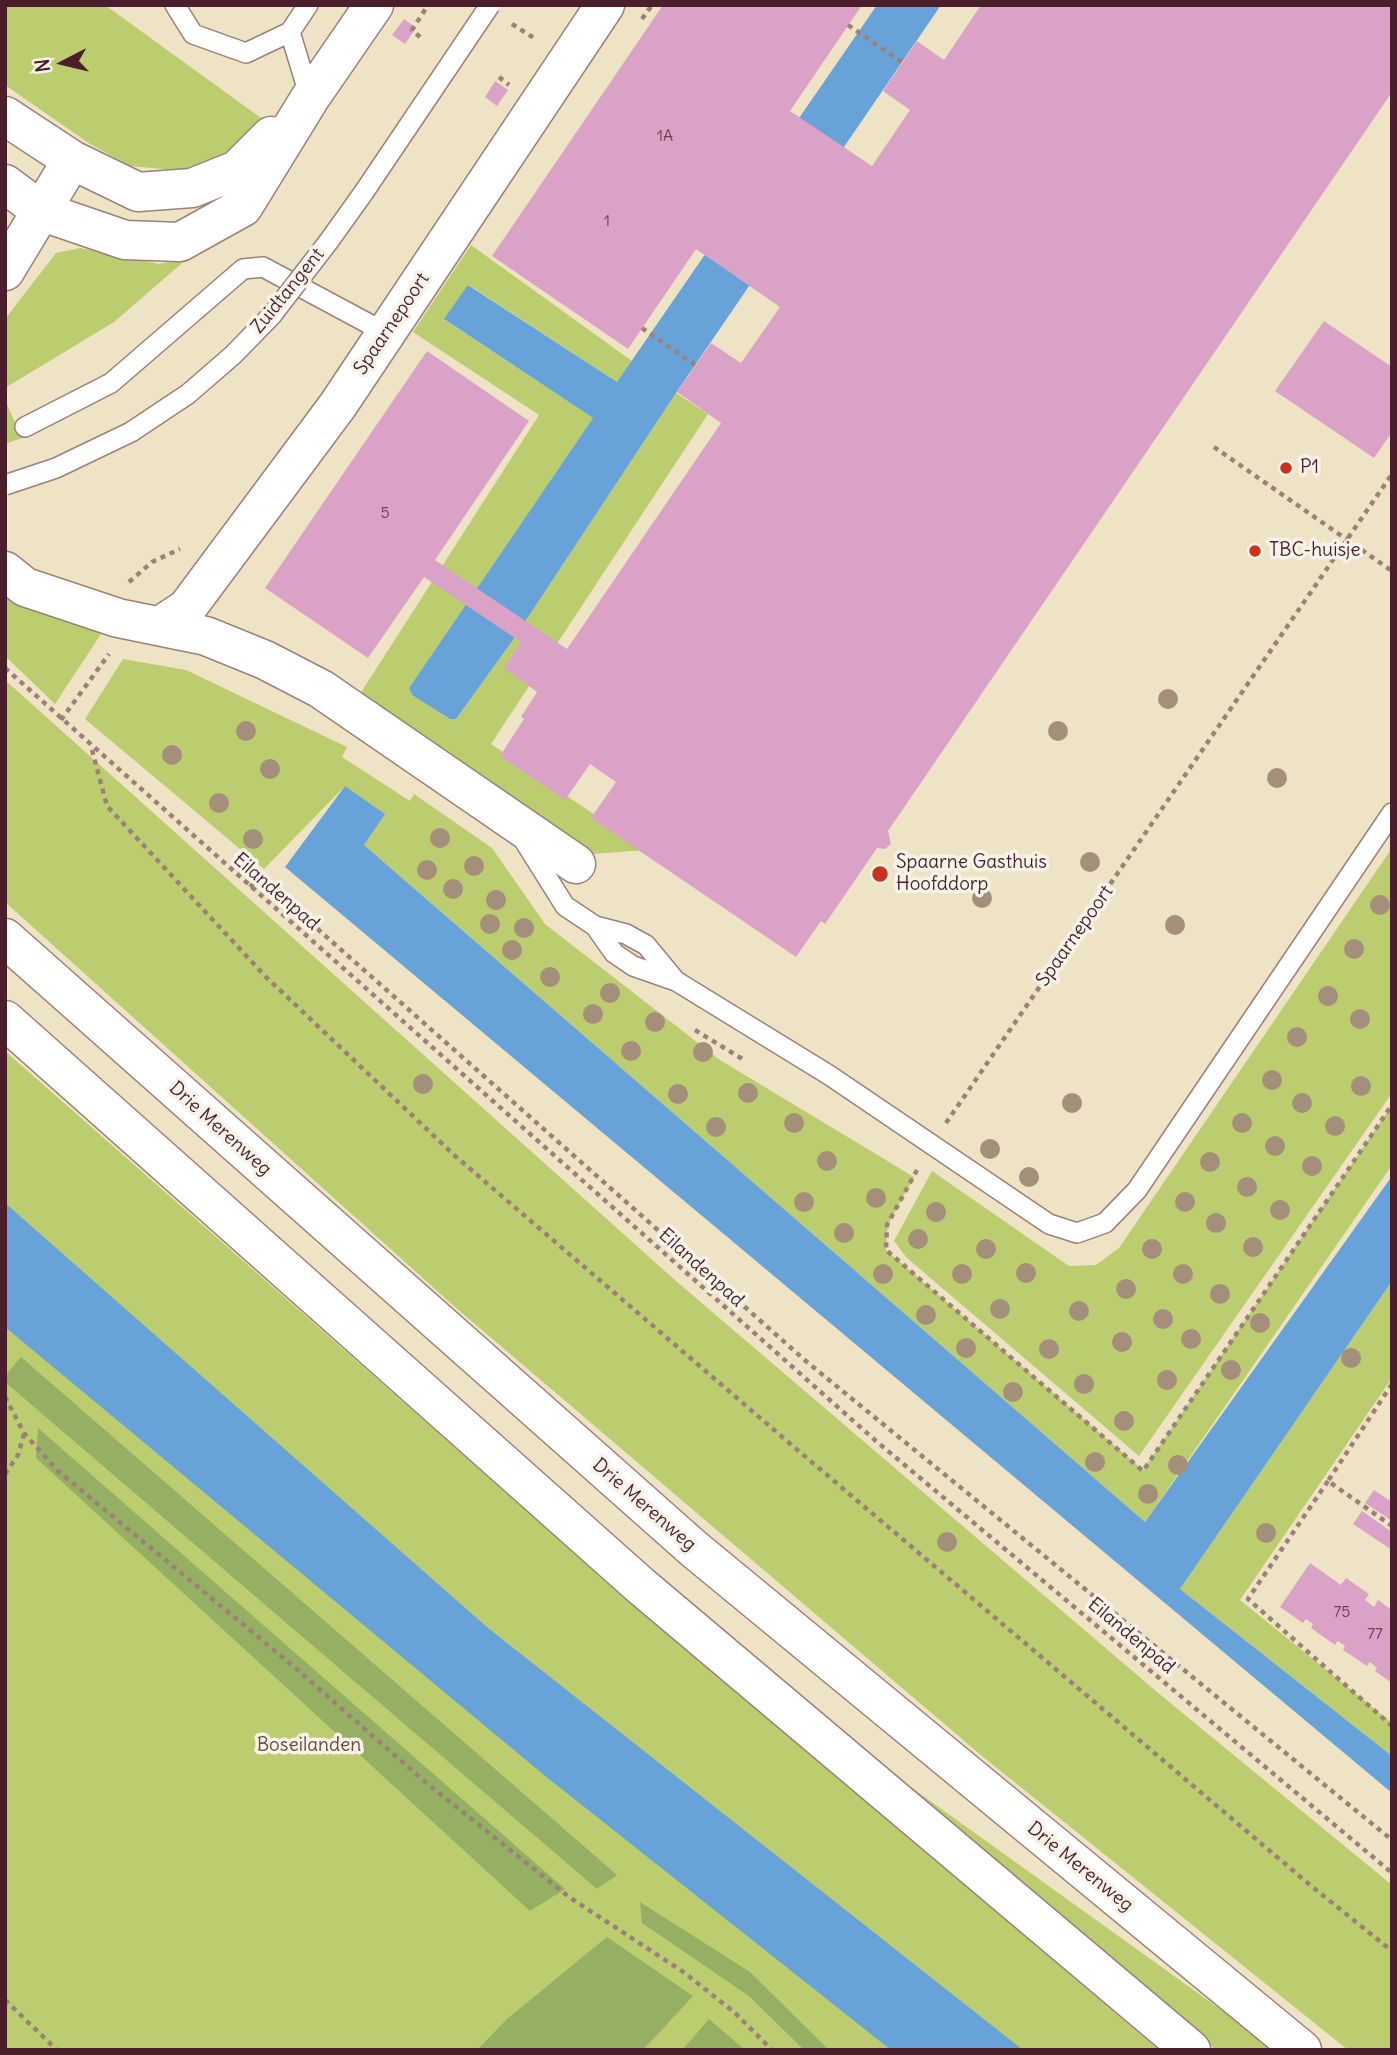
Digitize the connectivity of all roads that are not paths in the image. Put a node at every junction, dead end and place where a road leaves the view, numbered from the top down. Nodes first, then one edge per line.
1 (175, 5) edge
2 (308, 5) edge
3 (374, 5) edge
4 (489, 5) edge
5 (605, 5) edge
6 (290, 32) junction
7 (310, 98) junction
8 (5, 116) edge
9 (72, 160) junction
10 (5, 184) edge
11 (43, 212) junction
12 (5, 271) edge
13 (386, 333) junction
14 (25, 427) dead end
15 (5, 485) edge
16 (5, 571) edge
17 (160, 626) junction
18 (1392, 813) edge
19 (514, 825) junction
20 (576, 864) dead end
21 (5, 938) edge
22 (5, 1020) edge
23 (1191, 2050) edge
24 (1303, 2050) edge

1 - 6 lane
2 - 6 lane
3 - 7 main road
4 - 15 lane, Zuidtangent, bridge
5 - 13 main road, Spaarnepoort
6 - 7 lane
7 - 9 main road
7 - 11 main road
8 - 9 main road
9 - 11 main road
10 - 11 main road
11 - 12 main road
13 - 14 lane
13 - 17 main road, Spaarnepoort
16 - 17 main road
17 - 19 main road
18 - 19 lane
19 - 20 main road
21 - 24 main road, Drie Merenweg
22 - 23 main road

